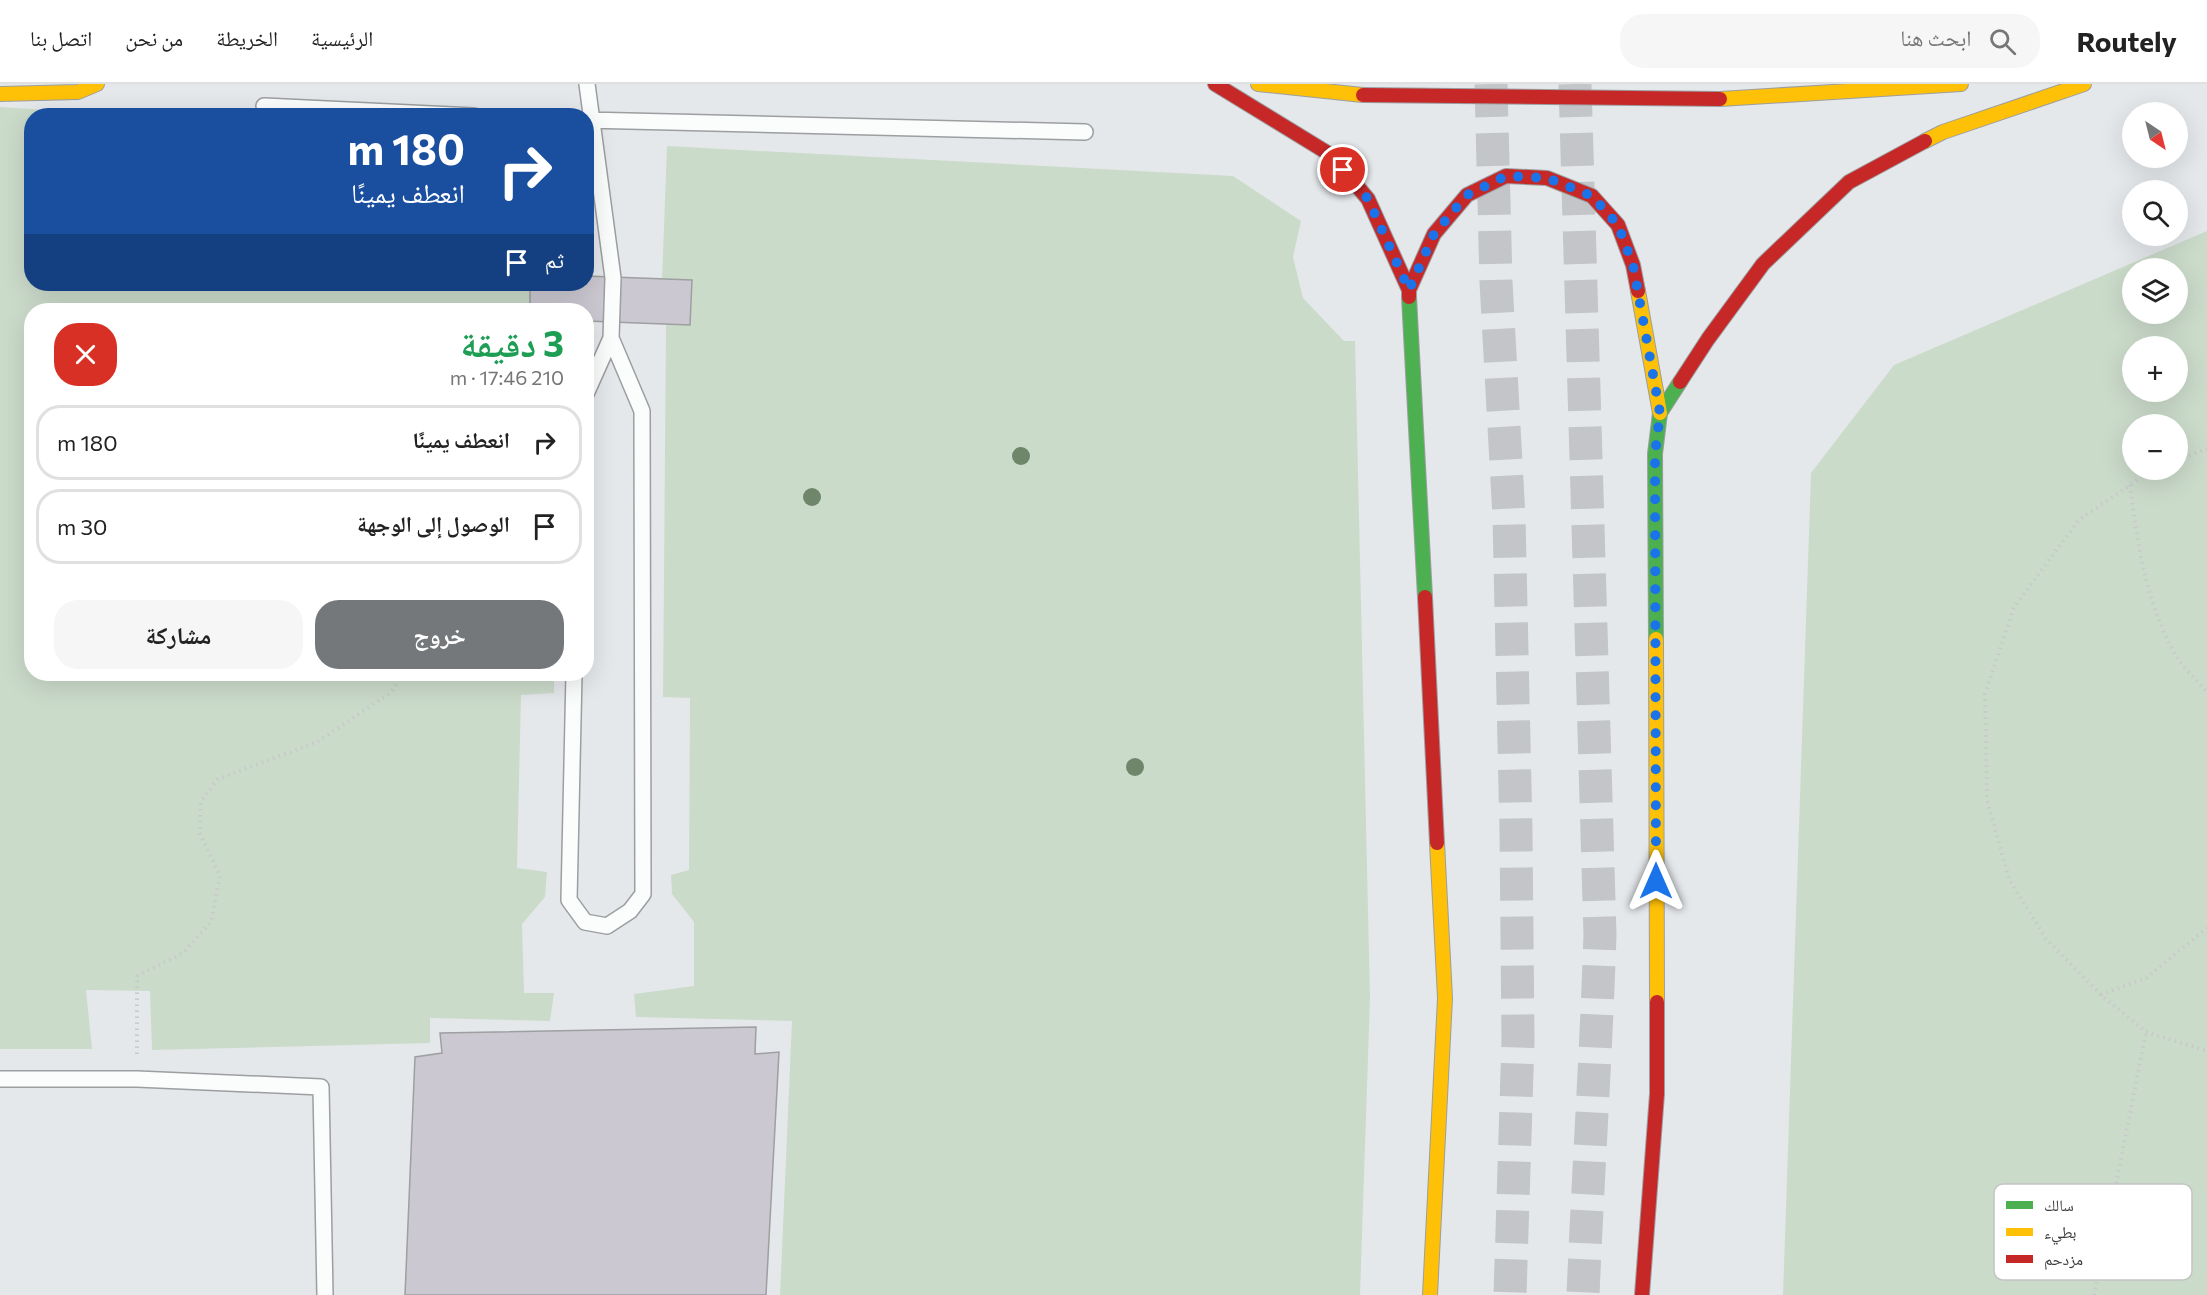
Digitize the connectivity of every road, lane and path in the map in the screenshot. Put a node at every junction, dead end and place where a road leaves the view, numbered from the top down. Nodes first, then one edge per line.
1 (97, 84) edge
2 (587, 84) edge
3 (1215, 84) edge
4 (1258, 84) edge
5 (1961, 84) edge
6 (2084, 84) edge
7 (0, 94) edge
8 (264, 106) dead end
9 (306, 108) edge
10 (588, 108) edge
11 (594, 120) edge
12 (1084, 132) dead end
13 (594, 153) edge
14 (1409, 290) junction
15 (611, 338) junction
16 (594, 376) edge
17 (1660, 413) junction
18 (2207, 449) edge
19 (2188, 456) edge
20 (2137, 480) edge
21 (2130, 485) junction
22 (399, 681) edge
23 (574, 681) edge
24 (2207, 692) edge
25 (2207, 928) edge
26 (2101, 995) junction
27 (2146, 1032) junction
28 (2207, 1051) edge
29 (0, 1079) edge
30 (137, 1079) junction
31 (2116, 1184) edge
32 (2097, 1280) edge
33 (325, 1295) edge
34 (1430, 1295) edge
35 (1642, 1295) edge
36 (2094, 1295) edge

1 - 7 main road
2 - 10 lane
3 - 14 main road
4 - 5 main road, bridge
6 - 17 main road
8 - 9 lane
11 - 12 lane
13 - 15 lane
14 - 17 main road
14 - 34 main road
15 - 16 lane
15 - 23 lane
17 - 35 main road
18 - 19 path
20 - 21 path
21 - 24 path
21 - 26 path
22 - 30 path
25 - 26 path
26 - 27 path
27 - 28 path
27 - 31 path
29 - 30 lane
30 - 33 lane
32 - 36 path

